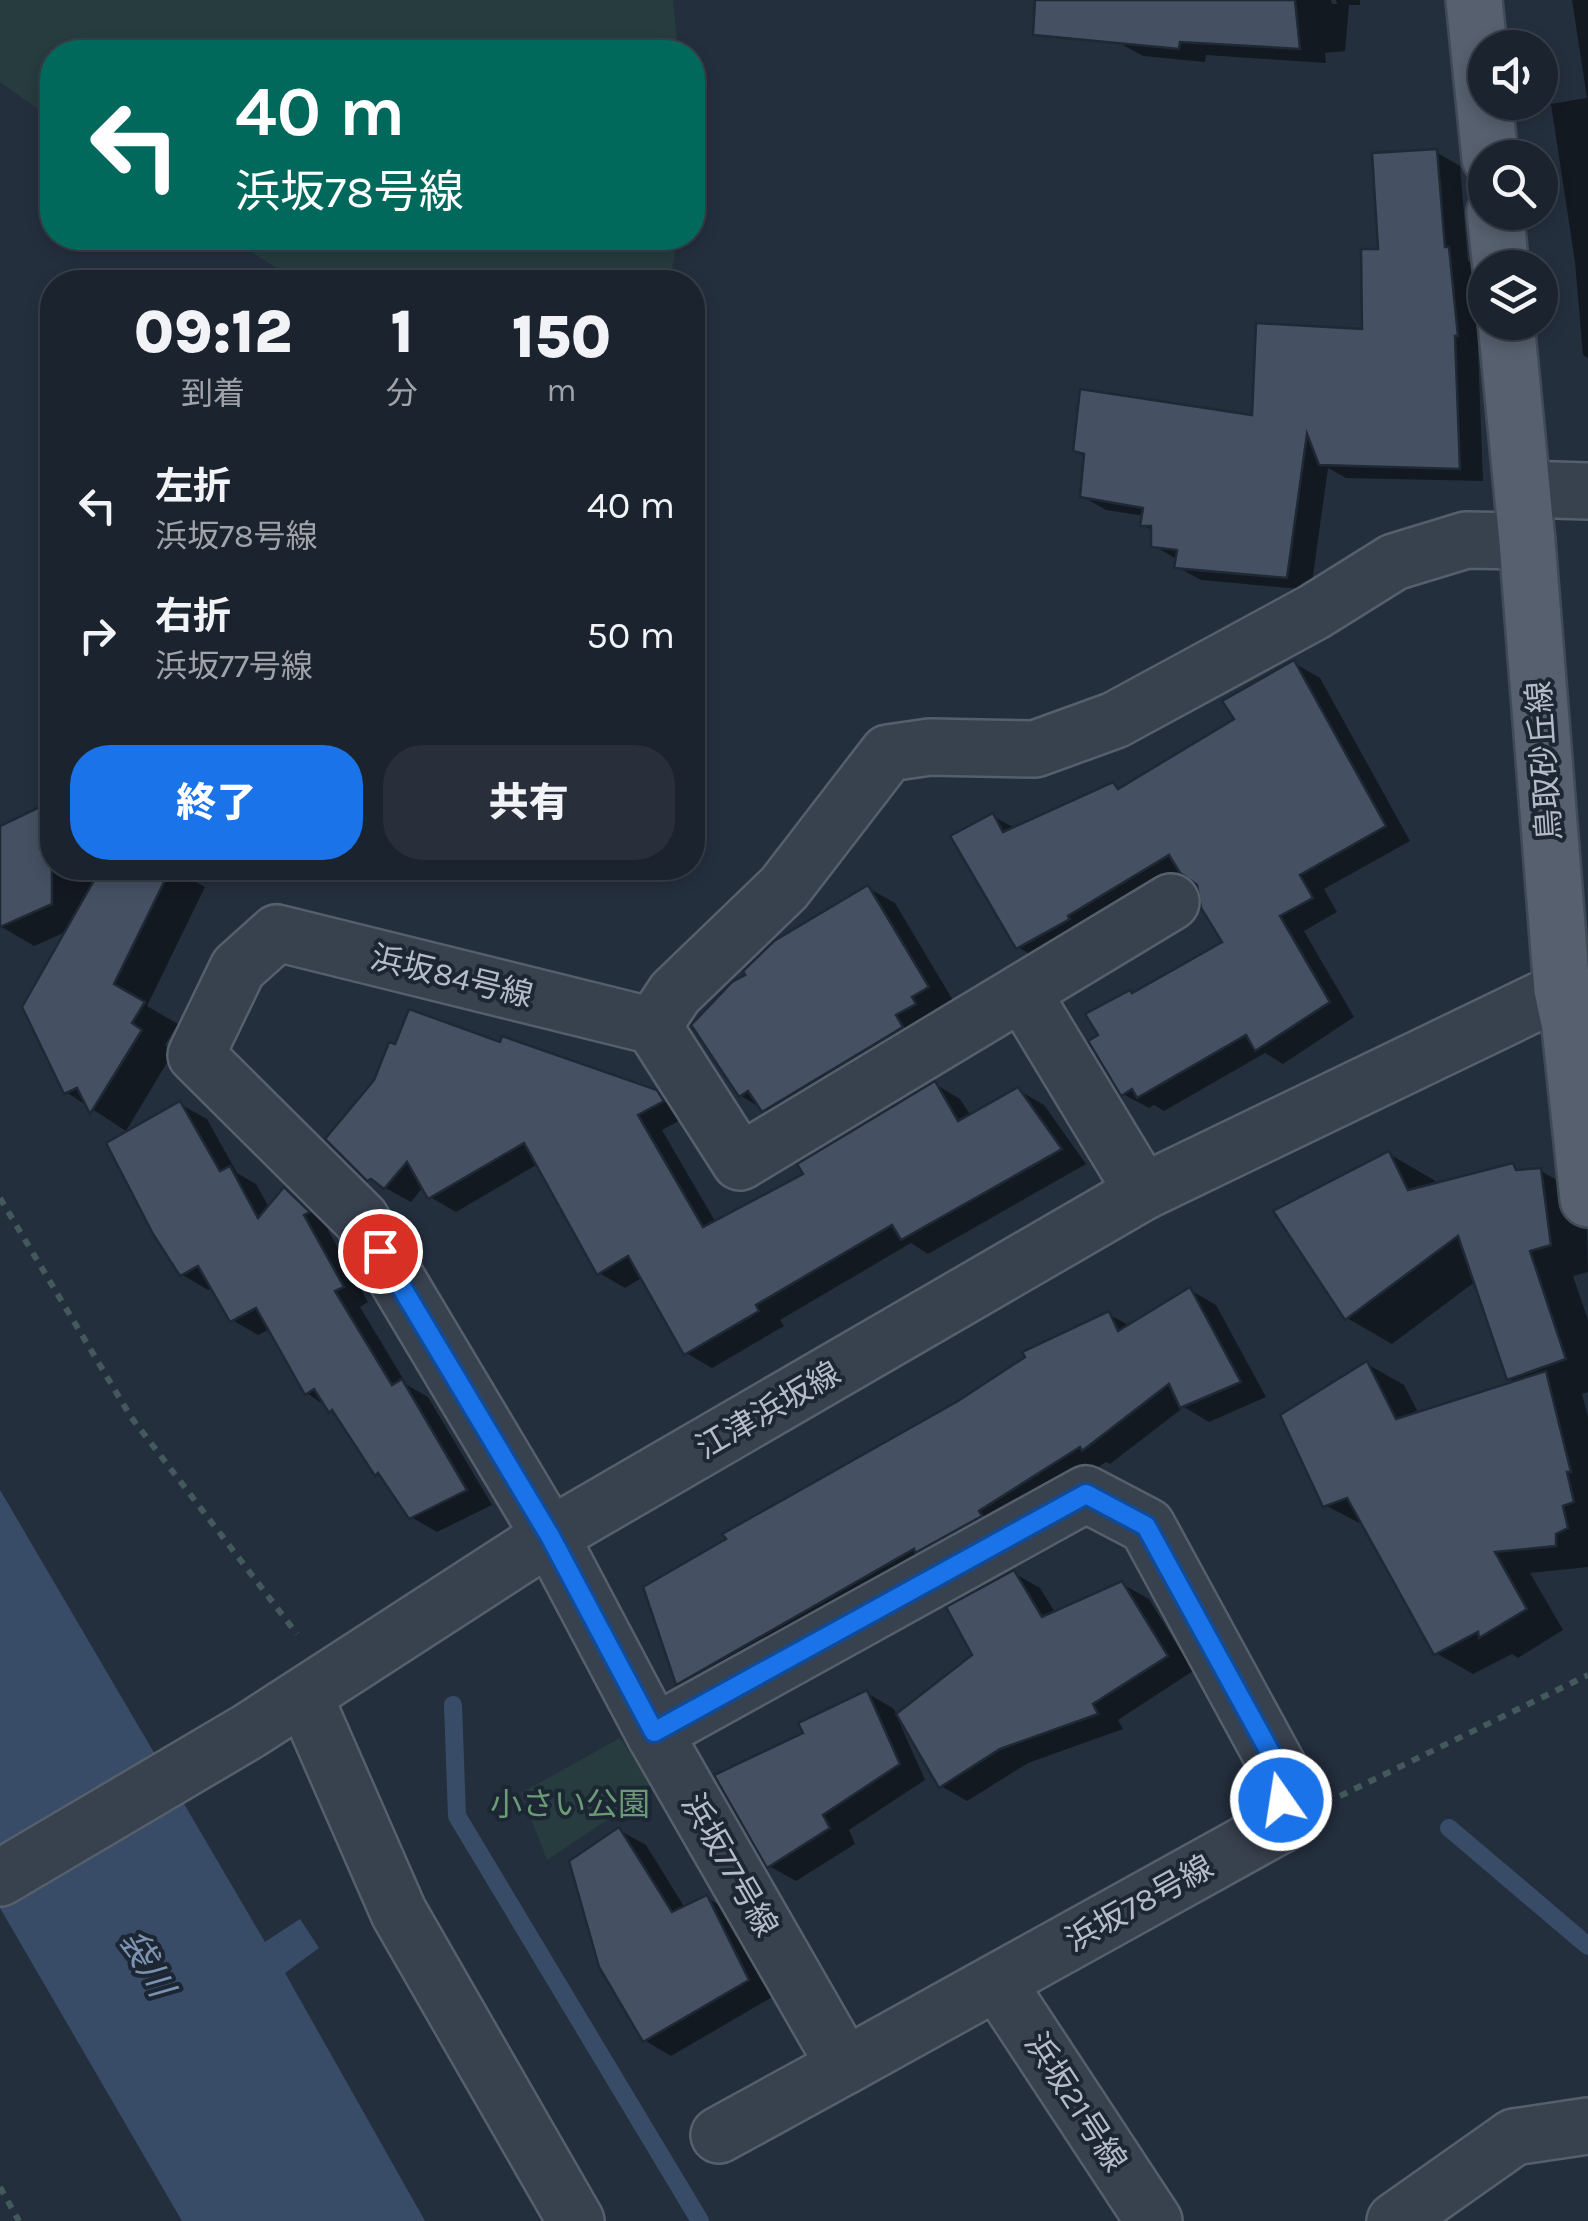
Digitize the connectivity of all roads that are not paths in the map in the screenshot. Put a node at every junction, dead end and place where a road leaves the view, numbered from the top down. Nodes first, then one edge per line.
1 (1474, 0) edge
2 (1488, 140) edge
3 (1508, 340) edge
4 (1588, 491) edge
5 (1525, 515) junction
6 (1171, 902) dead end
7 (1575, 988) edge
8 (1022, 992) junction
9 (653, 1026) junction
10 (1143, 1192) junction
11 (1588, 1199) edge
12 (550, 1536) junction
13 (317, 1687) junction
14 (654, 1732) junction
15 (0, 1878) edge
16 (997, 1982) junction
17 (845, 2066) junction
18 (1588, 2126) edge
19 (719, 2135) dead end
20 (576, 2221) edge
21 (1154, 2221) edge
22 (1395, 2221) edge

1 - 2 main road
3 - 5 main road, 鳥取砂丘線
4 - 5 street
5 - 7 main road, 鳥取砂丘線
5 - 9 street
6 - 8 street
7 - 10 street, 江津浜坂線
7 - 11 main road, 鳥取砂丘線
8 - 9 street
8 - 10 street
9 - 12 street, 浜坂84号線
10 - 12 street, 江津浜坂線
12 - 13 street, 江津浜坂線
12 - 14 street, 浜坂77号線
13 - 15 street, 江津浜坂線
13 - 20 street
14 - 16 street, 浜坂78号線
14 - 17 street, 浜坂77号線
16 - 17 street, 浜坂78号線
16 - 21 street, 浜坂21号線
17 - 19 street
18 - 22 street

